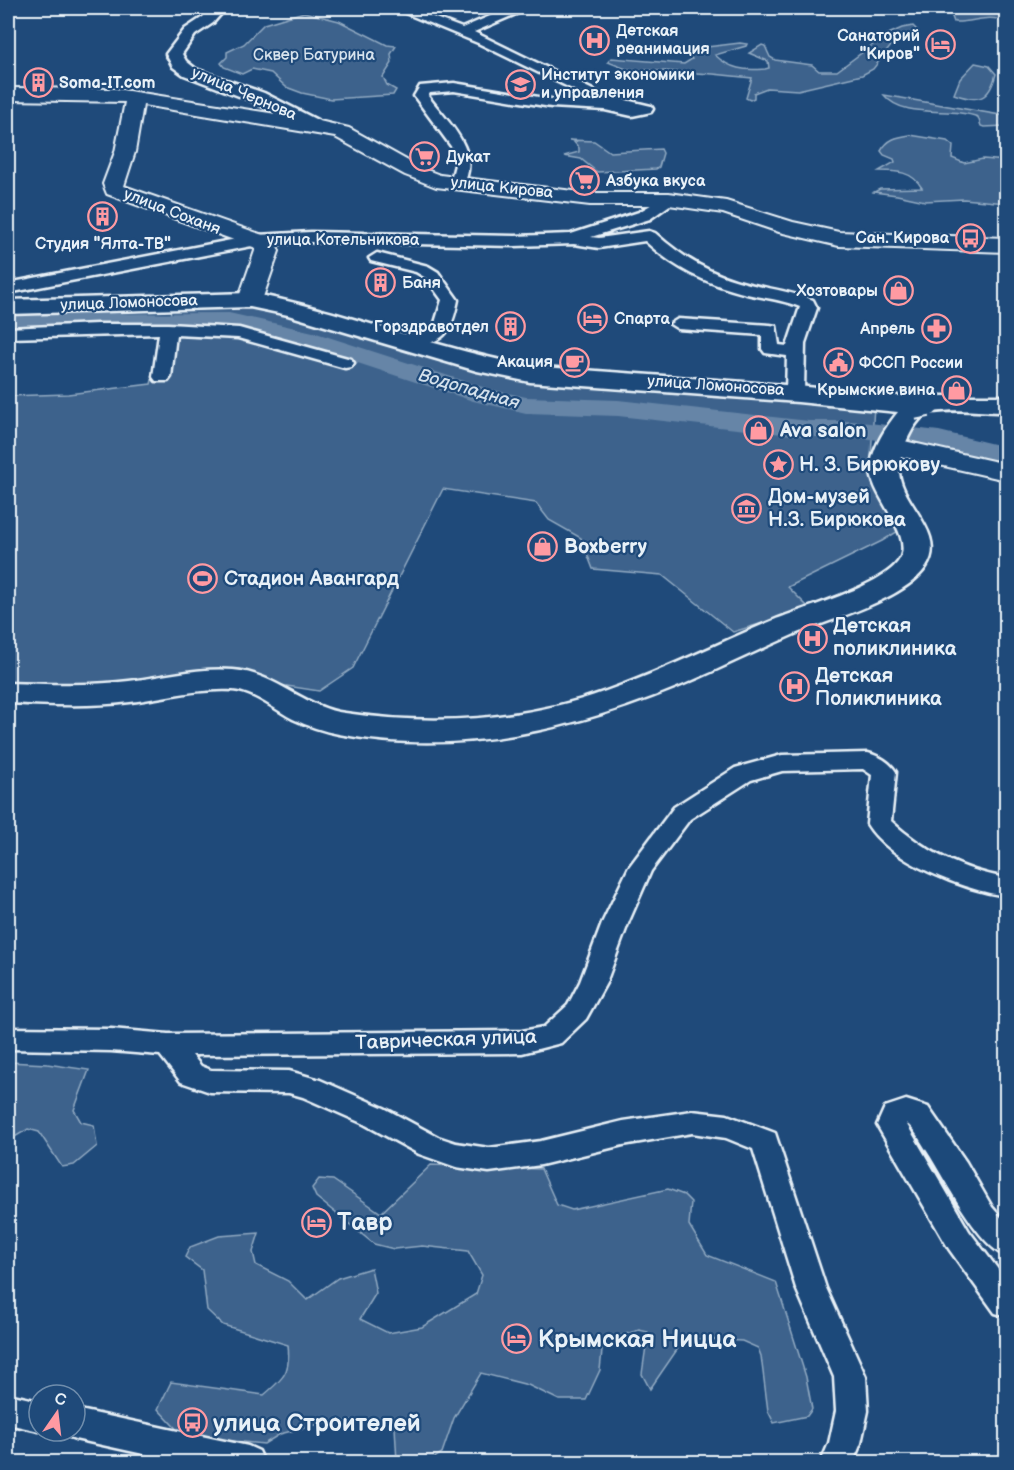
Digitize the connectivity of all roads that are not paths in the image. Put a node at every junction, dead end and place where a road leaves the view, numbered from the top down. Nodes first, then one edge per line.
1 (218, 8) edge
2 (399, 8) edge
3 (519, 8) edge
4 (463, 32) junction
5 (8, 93) edge
6 (136, 98) junction
7 (315, 126) junction
8 (457, 184) junction
9 (669, 200) junction
10 (574, 239) junction
11 (257, 240) junction
12 (1006, 245) edge
13 (378, 258) dead end
14 (8, 288) edge
15 (250, 300) junction
16 (8, 307) edge
17 (678, 324) dead end
18 (168, 328) junction
19 (8, 333) edge
20 (397, 340) junction
21 (795, 352) junction
22 (345, 363) dead end
23 (162, 377) dead end
24 (795, 392) junction
25 (929, 415) edge
26 (1006, 472) edge
27 (8, 693) edge
28 (1006, 887) edge
29 (8, 1039) edge
30 (168, 1045) junction
31 (1006, 1244) edge
32 (1006, 1303) edge
33 (8, 1409) edge
34 (27, 1413) edge
35 (87, 1427) edge
36 (248, 1462) edge
37 (836, 1462) edge

1 - 7 street, улица Чернова
2 - 4 street
3 - 4 street
4 - 8 street
5 - 6 main road, улица Кирова
6 - 7 main road, улица Кирова
6 - 11 main road, улица Соханя
7 - 8 main road, улица Кирова
8 - 9 main road, улица Кирова
9 - 10 street
9 - 12 main road, улица Кирова
10 - 11 street, улица Котельникова
10 - 21 street
11 - 14 street, улица Котельникова
11 - 15 main road
13 - 20 street
15 - 16 main road, улица Ломоносова
15 - 20 main road, улица Ломоносова
17 - 21 street
18 - 19 street
18 - 22 street
18 - 23 street
20 - 24 main road, улица Ломоносова
20 - 25 main road
21 - 24 street
24 - 25 main road, улица Ломоносова
25 - 26 main road
25 - 27 main road
28 - 30 street, Таврическая улица
29 - 30 street, Таврическая улица
30 - 37 street
31 - 32 street
33 - 34 street
35 - 36 street

